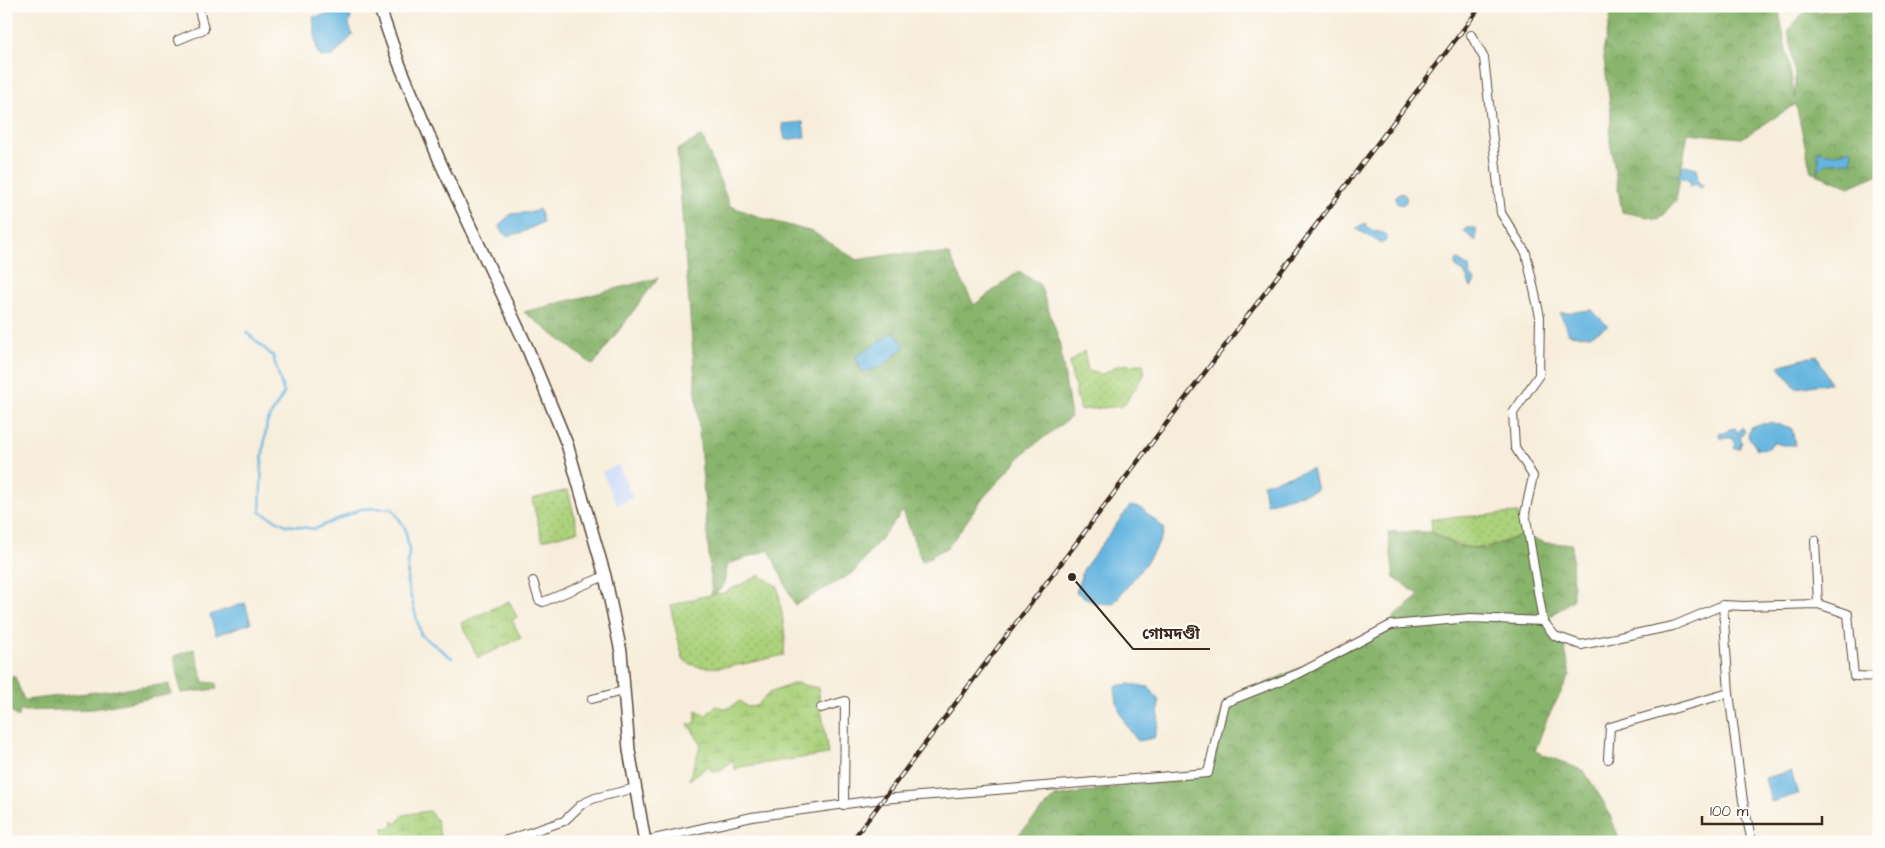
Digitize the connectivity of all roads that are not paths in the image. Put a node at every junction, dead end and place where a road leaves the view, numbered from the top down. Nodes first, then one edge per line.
1 (198, 6) edge
2 (379, 6) edge
3 (1471, 35) dead end
4 (178, 40) dead end
5 (1815, 540) dead end
6 (605, 576) junction
7 (533, 581) dead end
8 (1818, 604) junction
9 (1723, 605) junction
10 (1543, 621) junction
11 (1879, 678) edge
12 (623, 691) junction
13 (1729, 694) junction
14 (592, 700) dead end
15 (821, 708) dead end
16 (1608, 759) dead end
17 (636, 788) junction
18 (844, 805) junction
19 (645, 841) edge
20 (501, 842) edge
21 (1752, 842) edge

1 - 4 street
2 - 6 main road
3 - 10 street
5 - 8 street
6 - 7 street
6 - 12 main road
8 - 9 street
8 - 11 street
9 - 10 street
9 - 13 street
10 - 18 street
12 - 14 street
12 - 17 main road
13 - 16 street
13 - 21 street
15 - 18 street
17 - 19 main road
17 - 20 street
18 - 19 street

